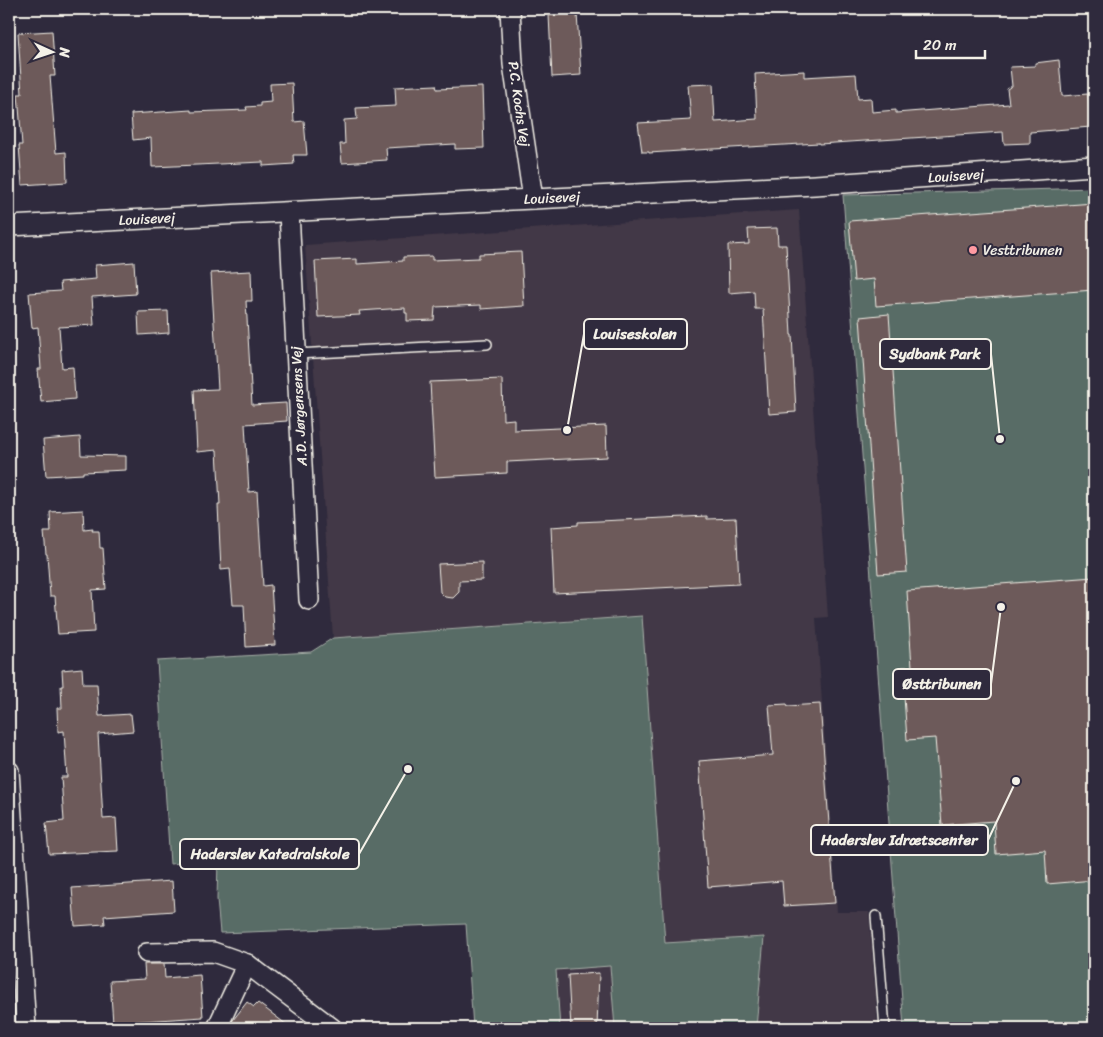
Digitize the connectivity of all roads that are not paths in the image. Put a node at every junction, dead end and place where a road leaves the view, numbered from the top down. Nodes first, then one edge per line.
1 (510, 9) edge
2 (1094, 166) edge
3 (533, 199) junction
4 (289, 212) junction
5 (9, 226) edge
6 (487, 344) dead end
7 (296, 354) junction
8 (309, 600) dead end
9 (9, 771) edge
10 (876, 916) dead end
11 (14, 925) edge
12 (147, 953) dead end
13 (247, 964) junction
14 (26, 1028) edge
15 (217, 1028) edge
16 (332, 1028) edge
17 (885, 1028) edge

1 - 3 street, P.C. Kochs Vej
2 - 3 street, Louisevej
3 - 4 street, Louisevej
4 - 5 street, Louisevej
4 - 7 street, A.D. Jørgensens Vej
6 - 7 lane
7 - 8 street, A.D. Jørgensens Vej
9 - 11 street
10 - 17 lane
11 - 14 street
12 - 13 street
13 - 15 street
13 - 16 street

